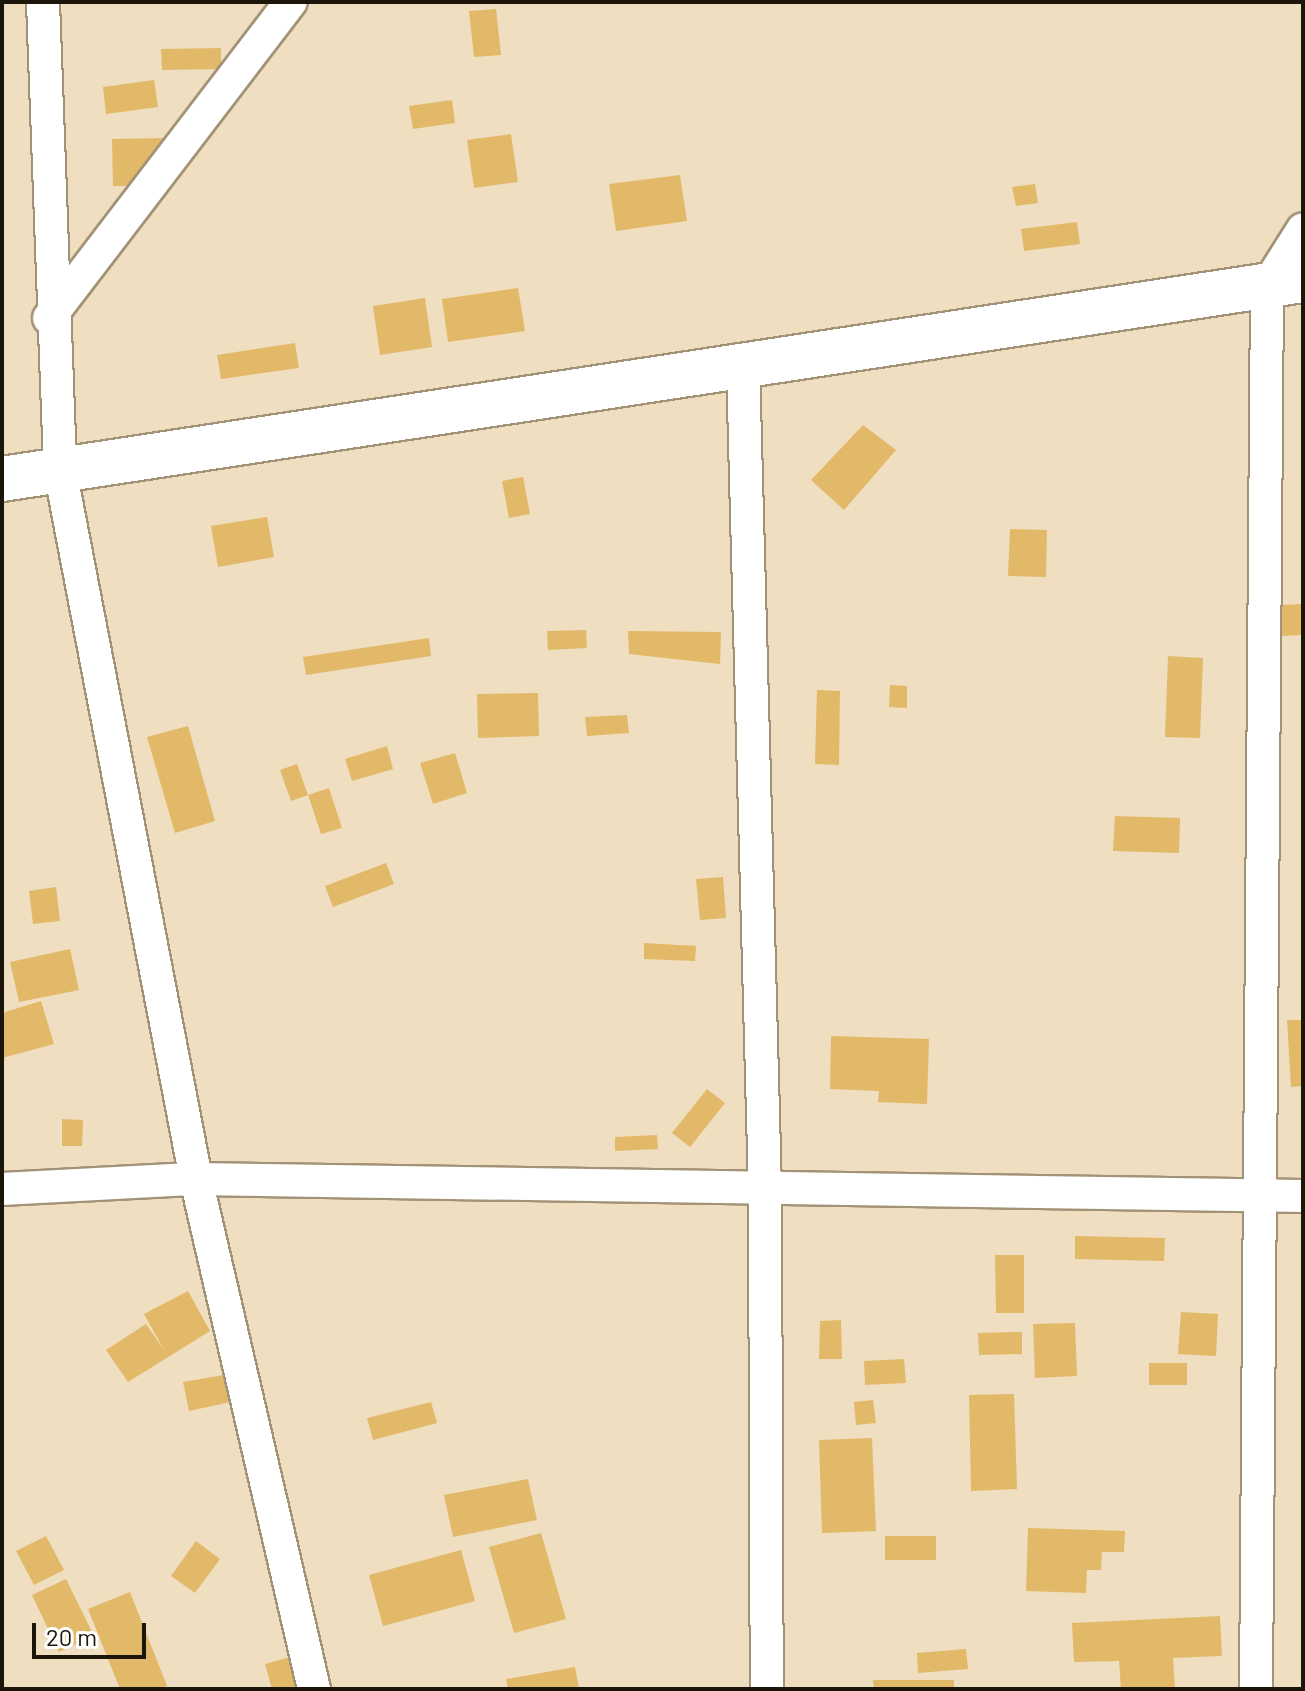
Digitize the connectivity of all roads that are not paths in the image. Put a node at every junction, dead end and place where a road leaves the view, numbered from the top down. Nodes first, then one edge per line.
1 (43, 2) edge
2 (291, 2) edge
3 (1303, 229) edge
4 (1285, 283) edge
5 (49, 318) junction
6 (743, 366) junction
7 (60, 470) junction
8 (2, 479) edge
9 (196, 1179) junction
10 (2, 1189) edge
11 (765, 1191) junction
12 (1259, 1195) junction
13 (1303, 1196) edge
14 (314, 1689) edge
15 (767, 1689) edge
16 (1256, 1689) edge

1 - 5 street
2 - 5 street
3 - 4 street
4 - 6 street
4 - 12 street
5 - 7 street
6 - 7 street
6 - 11 street
7 - 8 street
7 - 9 street
9 - 10 street
9 - 11 street
9 - 14 street
11 - 12 street
11 - 15 street
12 - 13 street
12 - 16 street

